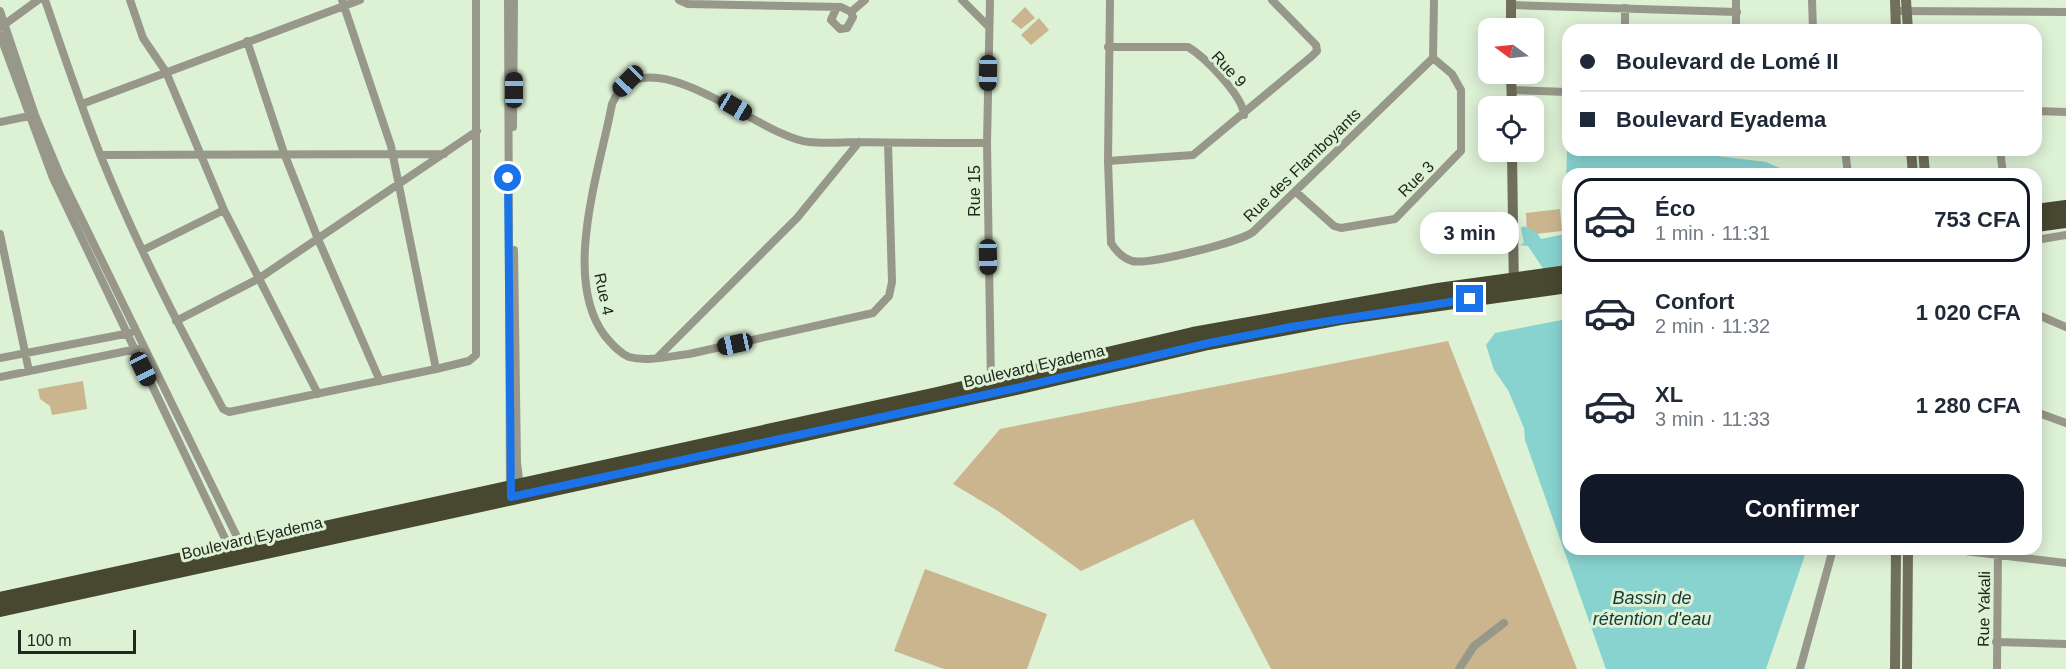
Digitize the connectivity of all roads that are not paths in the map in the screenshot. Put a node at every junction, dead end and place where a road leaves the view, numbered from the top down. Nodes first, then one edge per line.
1 (38, 0) edge
2 (45, 0) edge
3 (130, 0) edge
4 (360, 0) edge
5 (476, 0) edge
6 (508, 0) edge
7 (514, 0) edge
8 (679, 0) edge
9 (865, 0) edge
10 (962, 0) edge
11 (990, 0) edge
12 (1110, 0) edge
13 (1272, 0) edge
14 (1434, 0) edge
15 (1736, 0) edge
16 (1812, 0) edge
17 (343, 3) edge
18 (1511, 3) edge
19 (1901, 6) edge
20 (1625, 8) junction
21 (836, 9) junction
22 (0, 11) edge
23 (851, 12) junction
24 (1737, 12) junction
25 (2066, 12) edge
26 (1625, 24) edge
27 (1736, 24) edge
28 (1813, 24) edge
29 (1897, 24) edge
30 (1906, 24) edge
31 (2, 26) edge
32 (989, 27) junction
33 (0, 35) edge
34 (247, 40) junction
35 (1108, 47) junction
36 (1433, 58) junction
37 (166, 72) junction
38 (1512, 84) edge
39 (1512, 90) junction
40 (1562, 92) edge
41 (1512, 96) edge
42 (82, 104) junction
43 (2042, 111) edge
44 (2066, 112) edge
45 (32, 115) junction
46 (1244, 115) junction
47 (0, 122) edge
48 (477, 131) junction
49 (859, 142) junction
50 (888, 143) junction
51 (987, 143) junction
52 (200, 153) junction
53 (284, 153) junction
54 (393, 154) junction
55 (444, 154) junction
56 (100, 155) junction
57 (1108, 161) junction
58 (1512, 162) edge
59 (56, 177) junction
60 (399, 184) junction
61 (1296, 192) junction
62 (2066, 207) edge
63 (224, 210) junction
64 (2042, 210) edge
65 (2066, 221) edge
66 (2042, 224) edge
67 (0, 234) edge
68 (2066, 235) edge
69 (318, 239) junction
70 (2042, 239) edge
71 (1, 244) edge
72 (143, 250) junction
73 (1562, 274) edge
74 (258, 279) junction
75 (1562, 286) edge
76 (1514, 287) junction
77 (2042, 317) edge
78 (176, 321) junction
79 (2066, 327) edge
80 (137, 331) junction
81 (127, 334) junction
82 (145, 347) junction
83 (134, 350) junction
84 (24, 354) junction
85 (658, 357) junction
86 (0, 358) edge
87 (436, 369) junction
88 (29, 371) junction
89 (0, 377) edge
90 (380, 381) junction
91 (990, 388) junction
92 (318, 394) junction
93 (2042, 414) edge
94 (2066, 423) edge
95 (515, 490) junction
96 (237, 551) junction
97 (1831, 555) edge
98 (1896, 555) edge
99 (1908, 555) edge
100 (1998, 555) edge
101 (2017, 555) edge
102 (2066, 563) edge
103 (0, 598) edge
104 (0, 610) edge
105 (1504, 623) dead end
106 (1996, 642) junction
107 (2066, 644) edge
108 (1459, 669) edge
109 (1800, 669) edge
110 (1895, 669) edge
111 (1907, 669) edge
112 (1997, 669) edge

1 - 31 street
2 - 42 street
3 - 37 street
4 - 17 street
5 - 48 street
6 - 95 street
7 - 95 street
8 - 21 street
9 - 23 street
10 - 32 street
11 - 32 street, Rue 15
12 - 35 street, Rue des Flamboyants
13 - 46 street
14 - 36 street
15 - 24 street
16 - 28 street
17 - 34 street
17 - 54 street
18 - 20 street
19 - 25 street
19 - 29 main road
19 - 30 main road
20 - 24 street
20 - 26 street
21 - 23 street
21 - 23 street
22 - 31 street
24 - 27 street
31 - 45 street
32 - 51 street, Rue 15
33 - 45 street
34 - 37 street
34 - 53 street
35 - 46 street, Rue 9
35 - 57 street, Rue des Flamboyants
36 - 61 street, Rue des Flamboyants
36 - 61 street, Rue 3
37 - 42 street
37 - 52 street
38 - 39 main road
39 - 40 street
39 - 41 main road
42 - 56 street
43 - 44 street
45 - 47 street
45 - 59 street
46 - 57 street
48 - 55 street
48 - 87 street
49 - 50 street, Rue 4
49 - 85 street
49 - 85 street, Rue 4
50 - 51 street, Rue 4
50 - 85 street, Rue 4
51 - 91 street, Rue 15
52 - 53 street
52 - 56 street
52 - 63 street
53 - 54 street
53 - 69 street
54 - 55 street
54 - 60 street
55 - 60 street
56 - 72 street
57 - 61 street, Rue des Flamboyants
58 - 76 main road
59 - 80 street
59 - 81 street
60 - 69 street
60 - 87 street
62 - 64 highway
63 - 72 street
63 - 74 street
65 - 66 highway
67 - 71 street
68 - 70 street
69 - 74 street
69 - 90 street
71 - 84 street
72 - 78 street
73 - 76 highway
74 - 78 street
74 - 92 street
75 - 76 highway, Boulevard Eyadema
76 - 91 highway, Boulevard Eyadema
77 - 79 street
78 - 92 street
80 - 81 street
80 - 82 street
81 - 83 street
81 - 84 street
82 - 83 street
82 - 96 street
83 - 88 street
83 - 96 street
84 - 86 street
84 - 88 street
87 - 90 street
88 - 89 street
90 - 92 street
91 - 95 highway, Boulevard Eyadema
93 - 94 street
95 - 96 highway, Boulevard Eyadema
96 - 103 highway, Boulevard Eyadema
96 - 104 highway, Boulevard Eyadema
97 - 109 street
98 - 110 main road
99 - 111 main road
100 - 106 street, Rue Yakali
101 - 102 street
105 - 108 street
106 - 107 street
106 - 112 street, Rue Yakali

